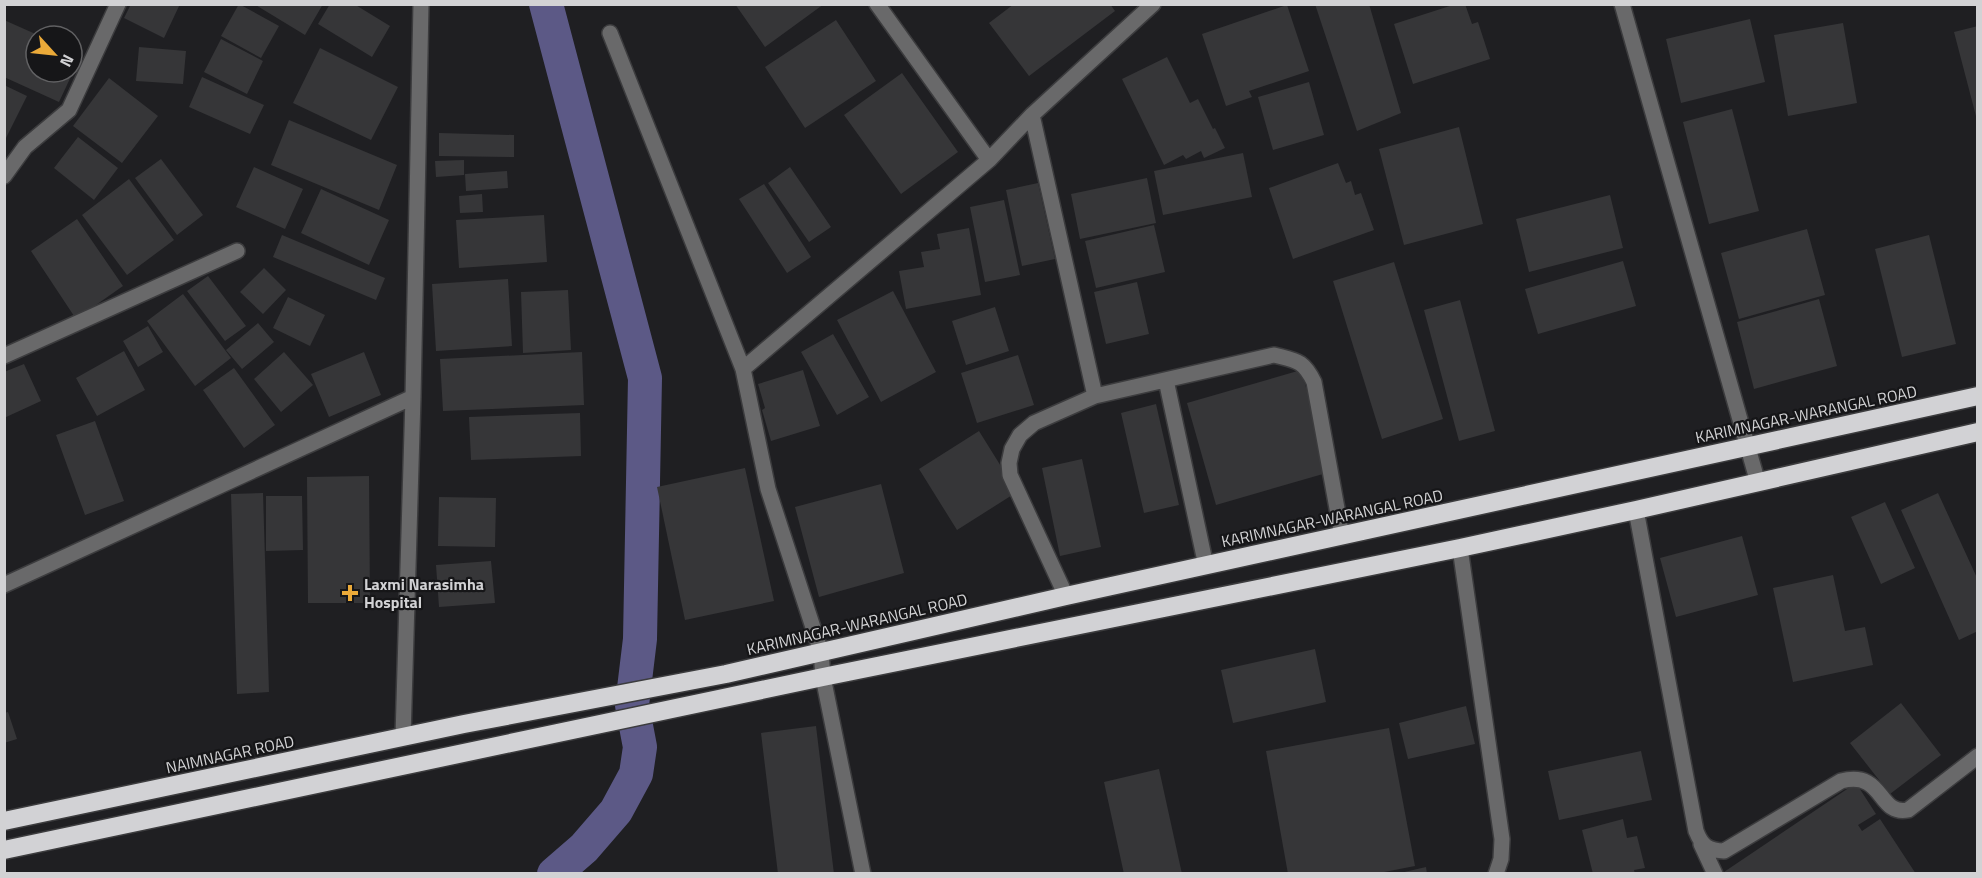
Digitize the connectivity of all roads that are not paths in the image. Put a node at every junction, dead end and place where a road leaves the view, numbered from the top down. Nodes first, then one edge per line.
1 (118, 4) edge
2 (877, 4) edge
3 (1154, 4) edge
4 (1622, 4) edge
5 (420, 5) edge
6 (609, 33) dead end
7 (1032, 116) junction
8 (989, 160) junction
9 (4, 176) edge
10 (237, 251) dead end
11 (4, 357) edge
12 (743, 369) junction
13 (1166, 380) junction
14 (1095, 396) junction
15 (1977, 396) edge
16 (413, 397) junction
17 (1977, 432) edge
18 (1749, 446) junction
19 (1758, 483) junction
20 (1636, 510) junction
21 (1342, 536) junction
22 (1460, 548) junction
23 (1206, 566) junction
24 (4, 585) edge
25 (1066, 596) junction
26 (821, 652) junction
27 (823, 676) junction
28 (464, 724) joint
29 (403, 737) junction
30 (1977, 756) edge
31 (4, 821) edge
32 (1701, 844) junction
33 (4, 850) edge
34 (863, 873) edge
35 (1496, 873) edge
36 (1715, 873) edge

1 - 9 street
2 - 8 street
3 - 7 street
4 - 18 street
5 - 16 street
6 - 12 street
7 - 8 street
7 - 14 street
8 - 12 street
10 - 11 street
12 - 26 street
13 - 14 street
13 - 21 street
13 - 23 street
14 - 25 street
15 - 18 highway, KARIMNAGAR-WARANGAL ROAD
16 - 24 street
16 - 29 street
17 - 19 highway
18 - 19 street
18 - 21 highway, KARIMNAGAR-WARANGAL ROAD
19 - 20 highway
20 - 22 highway
20 - 32 street
21 - 23 highway, KARIMNAGAR-WARANGAL ROAD
22 - 27 highway
22 - 35 street
23 - 25 highway, KARIMNAGAR-WARANGAL ROAD
25 - 26 highway, KARIMNAGAR-WARANGAL ROAD
26 - 27 street
26 - 28 highway, KARIMNAGAR-WARANGAL ROAD
27 - 33 highway
27 - 34 street
28 - 29 highway, NAIMNAGAR ROAD
29 - 31 highway, NAIMNAGAR ROAD
30 - 32 street
32 - 36 street

